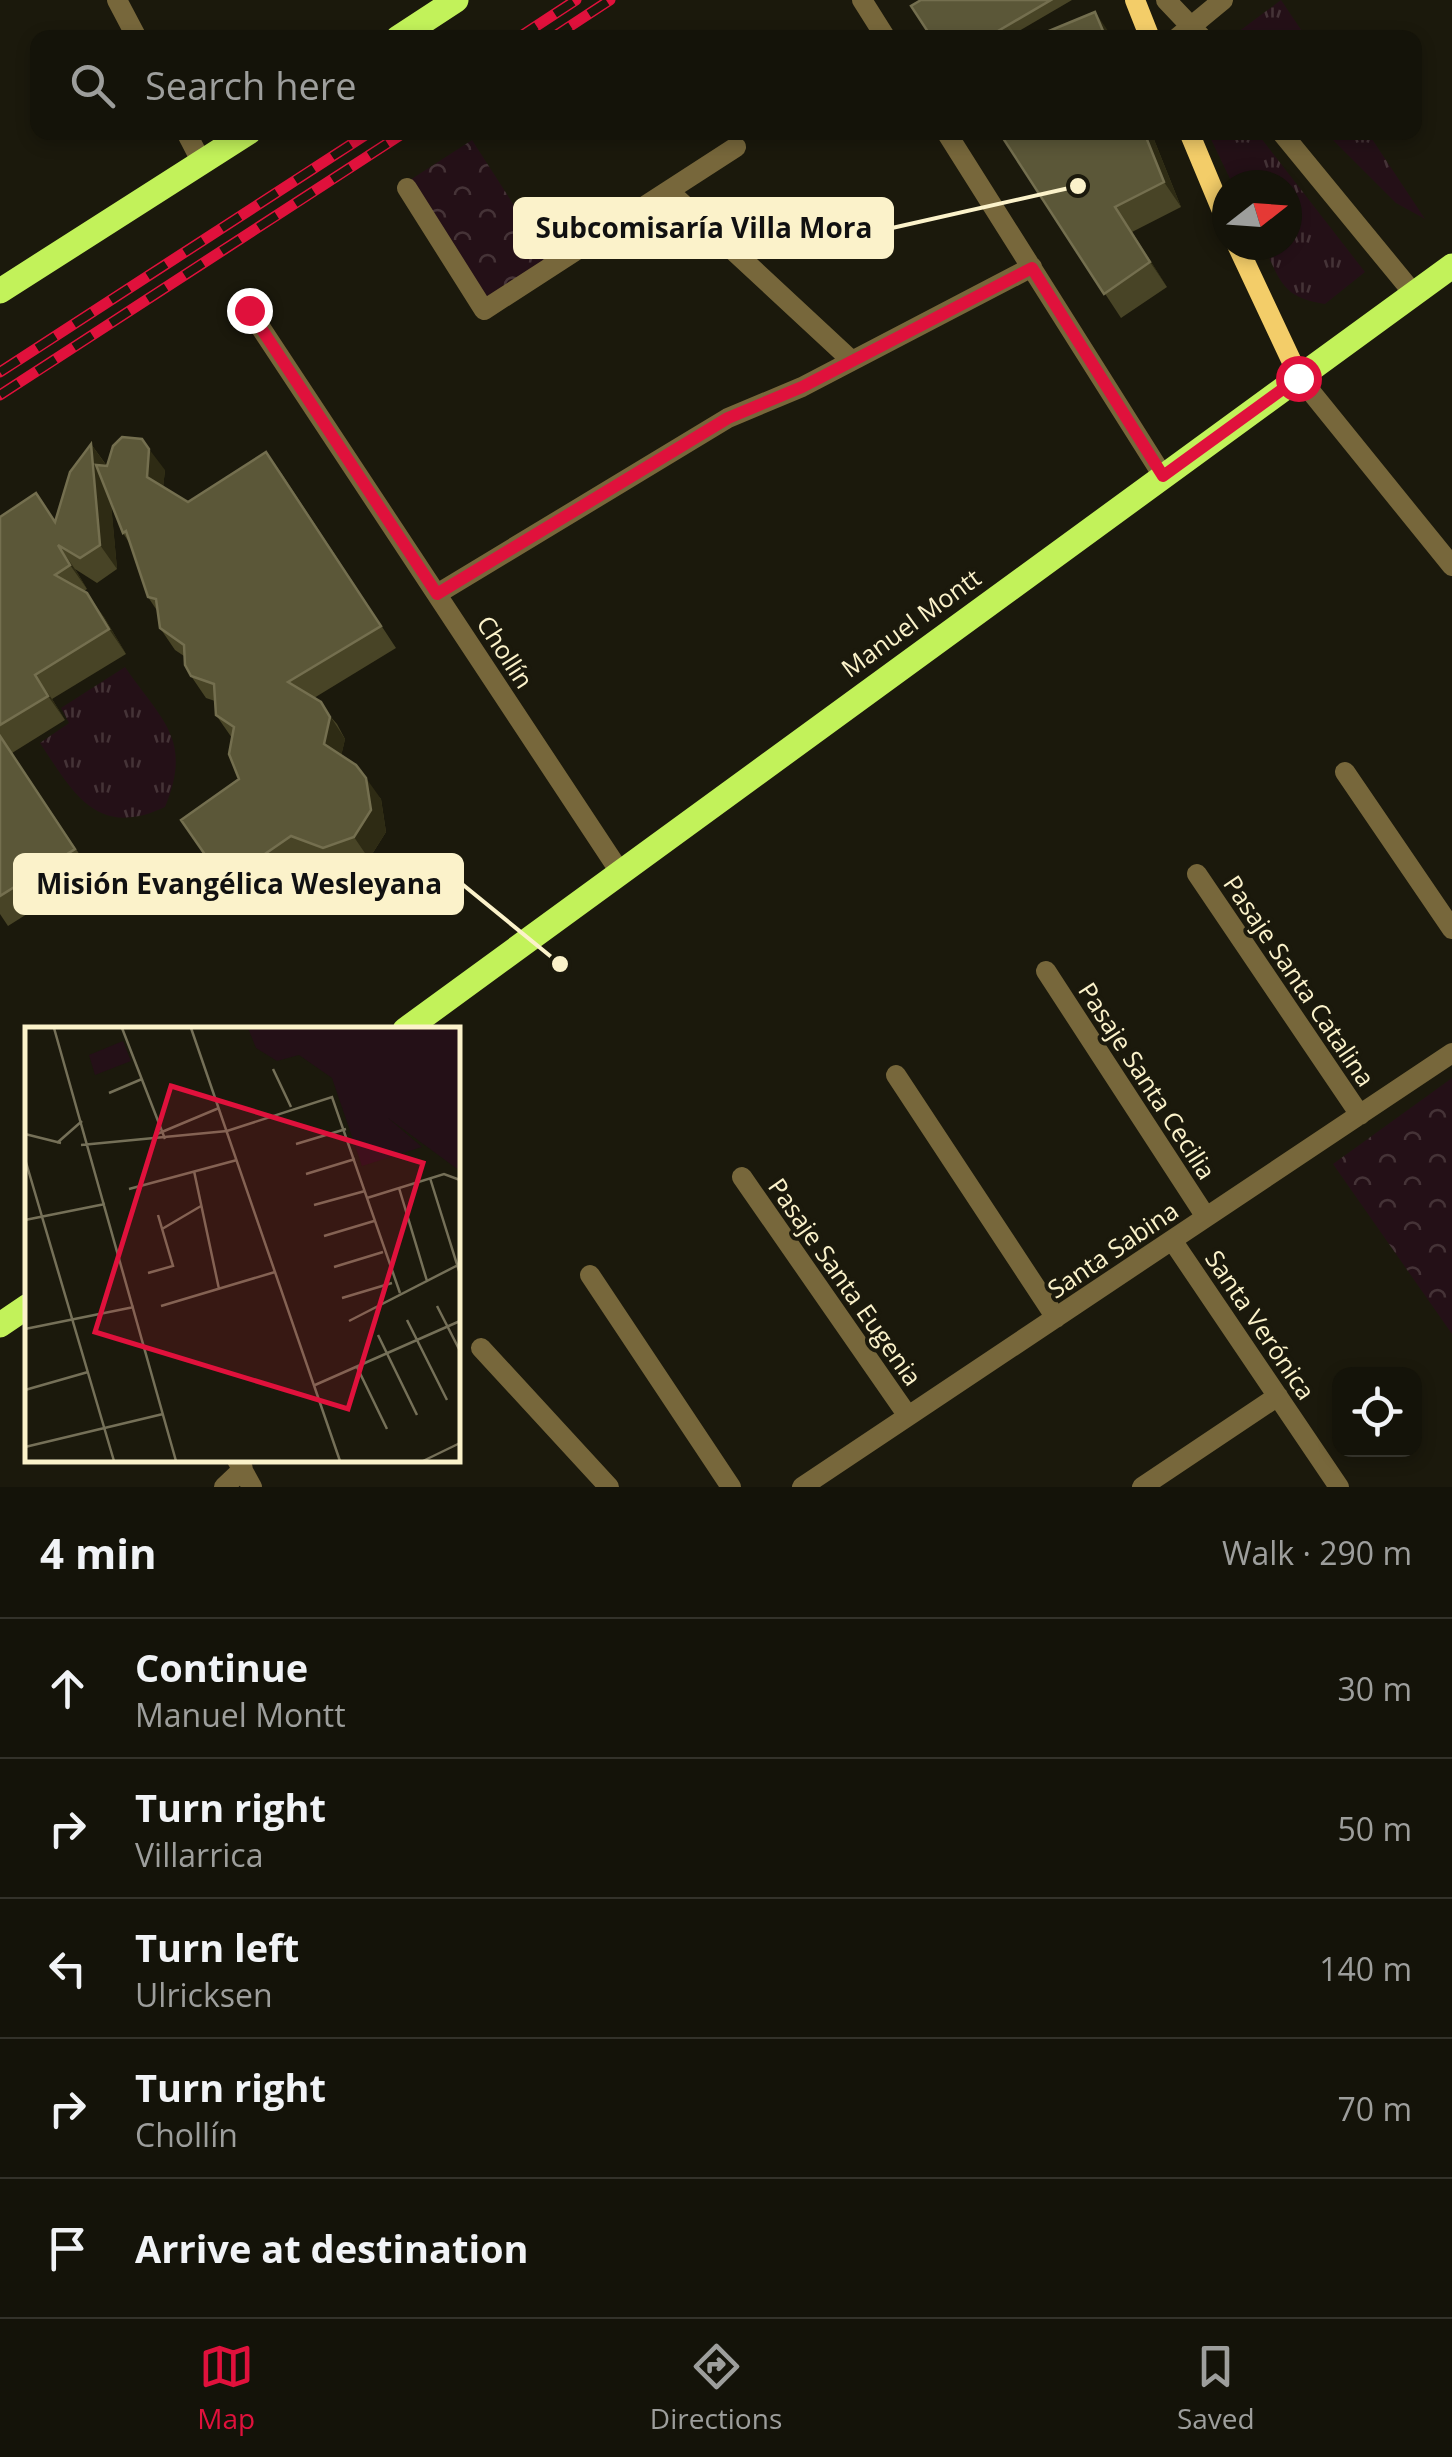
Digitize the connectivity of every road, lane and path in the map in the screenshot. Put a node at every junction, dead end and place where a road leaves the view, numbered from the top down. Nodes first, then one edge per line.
1 (118, 0) edge
2 (456, 0) edge
3 (862, 0) edge
4 (1135, 0) edge
5 (1166, 0) edge
6 (1223, 0) edge
7 (133, 30) edge
8 (410, 30) edge
9 (881, 30) edge
10 (1147, 30) edge
11 (1188, 30) edge
12 (1193, 30) edge
13 (190, 140) edge
14 (237, 140) edge
15 (951, 140) edge
16 (1191, 140) edge
17 (1288, 140) edge
18 (736, 147) dead end
19 (202, 164) junction
20 (407, 188) dead end
21 (1212, 188) edge
22 (668, 191) junction
23 (1243, 260) edge
24 (1452, 266) edge
25 (1032, 268) junction
26 (0, 291) edge
27 (1414, 294) junction
28 (249, 310) dead end
29 (851, 360) junction
30 (1298, 378) junction
31 (1163, 476) junction
32 (1452, 566) edge
33 (437, 594) junction
34 (1345, 772) dead end
35 (620, 872) junction
36 (1197, 874) dead end
37 (1452, 929) edge
38 (1046, 971) dead end
39 (409, 1027) edge
40 (1452, 1054) edge
41 (896, 1075) dead end
42 (1360, 1115) junction
43 (742, 1177) dead end
44 (1206, 1218) junction
45 (1172, 1240) junction
46 (590, 1275) dead end
47 (25, 1308) edge
48 (1056, 1318) junction
49 (0, 1325) edge
50 (481, 1348) dead end
51 (1278, 1396) junction
52 (908, 1416) junction
53 (244, 1472) edge
54 (224, 1487) edge
55 (609, 1487) edge
56 (731, 1487) edge
57 (802, 1487) edge
58 (1142, 1487) edge
59 (1340, 1487) edge

1 - 7 street
2 - 8 main road
3 - 9 street
4 - 10 street
5 - 11 street
6 - 12 street
13 - 19 street
14 - 19 main road
15 - 25 street
16 - 21 street
17 - 27 street
18 - 22 street
19 - 26 main road
20 - 22 street
22 - 29 street
23 - 30 street
24 - 27 main road, Manuel Montt
25 - 29 street
25 - 31 street
27 - 30 main road, Manuel Montt
28 - 33 street, Chollín
29 - 33 street
30 - 31 main road, Manuel Montt
30 - 32 street
31 - 35 main road, Manuel Montt
33 - 35 street, Chollín
34 - 37 street
35 - 39 main road, Manuel Montt
36 - 42 street, Pasaje Santa Catalina
38 - 44 street, Pasaje Santa Cecilia
40 - 42 street, Santa Sabina
41 - 48 street
42 - 44 street, Santa Sabina
43 - 52 street, Pasaje Santa Eugenia
44 - 45 street, Santa Sabina
45 - 48 street, Santa Sabina
45 - 51 street, Santa Verónica
46 - 56 street
47 - 49 main road
48 - 52 street, Santa Sabina
50 - 55 street
51 - 58 street
51 - 59 street, Santa Verónica
52 - 57 street, Santa Sabina
53 - 54 street

